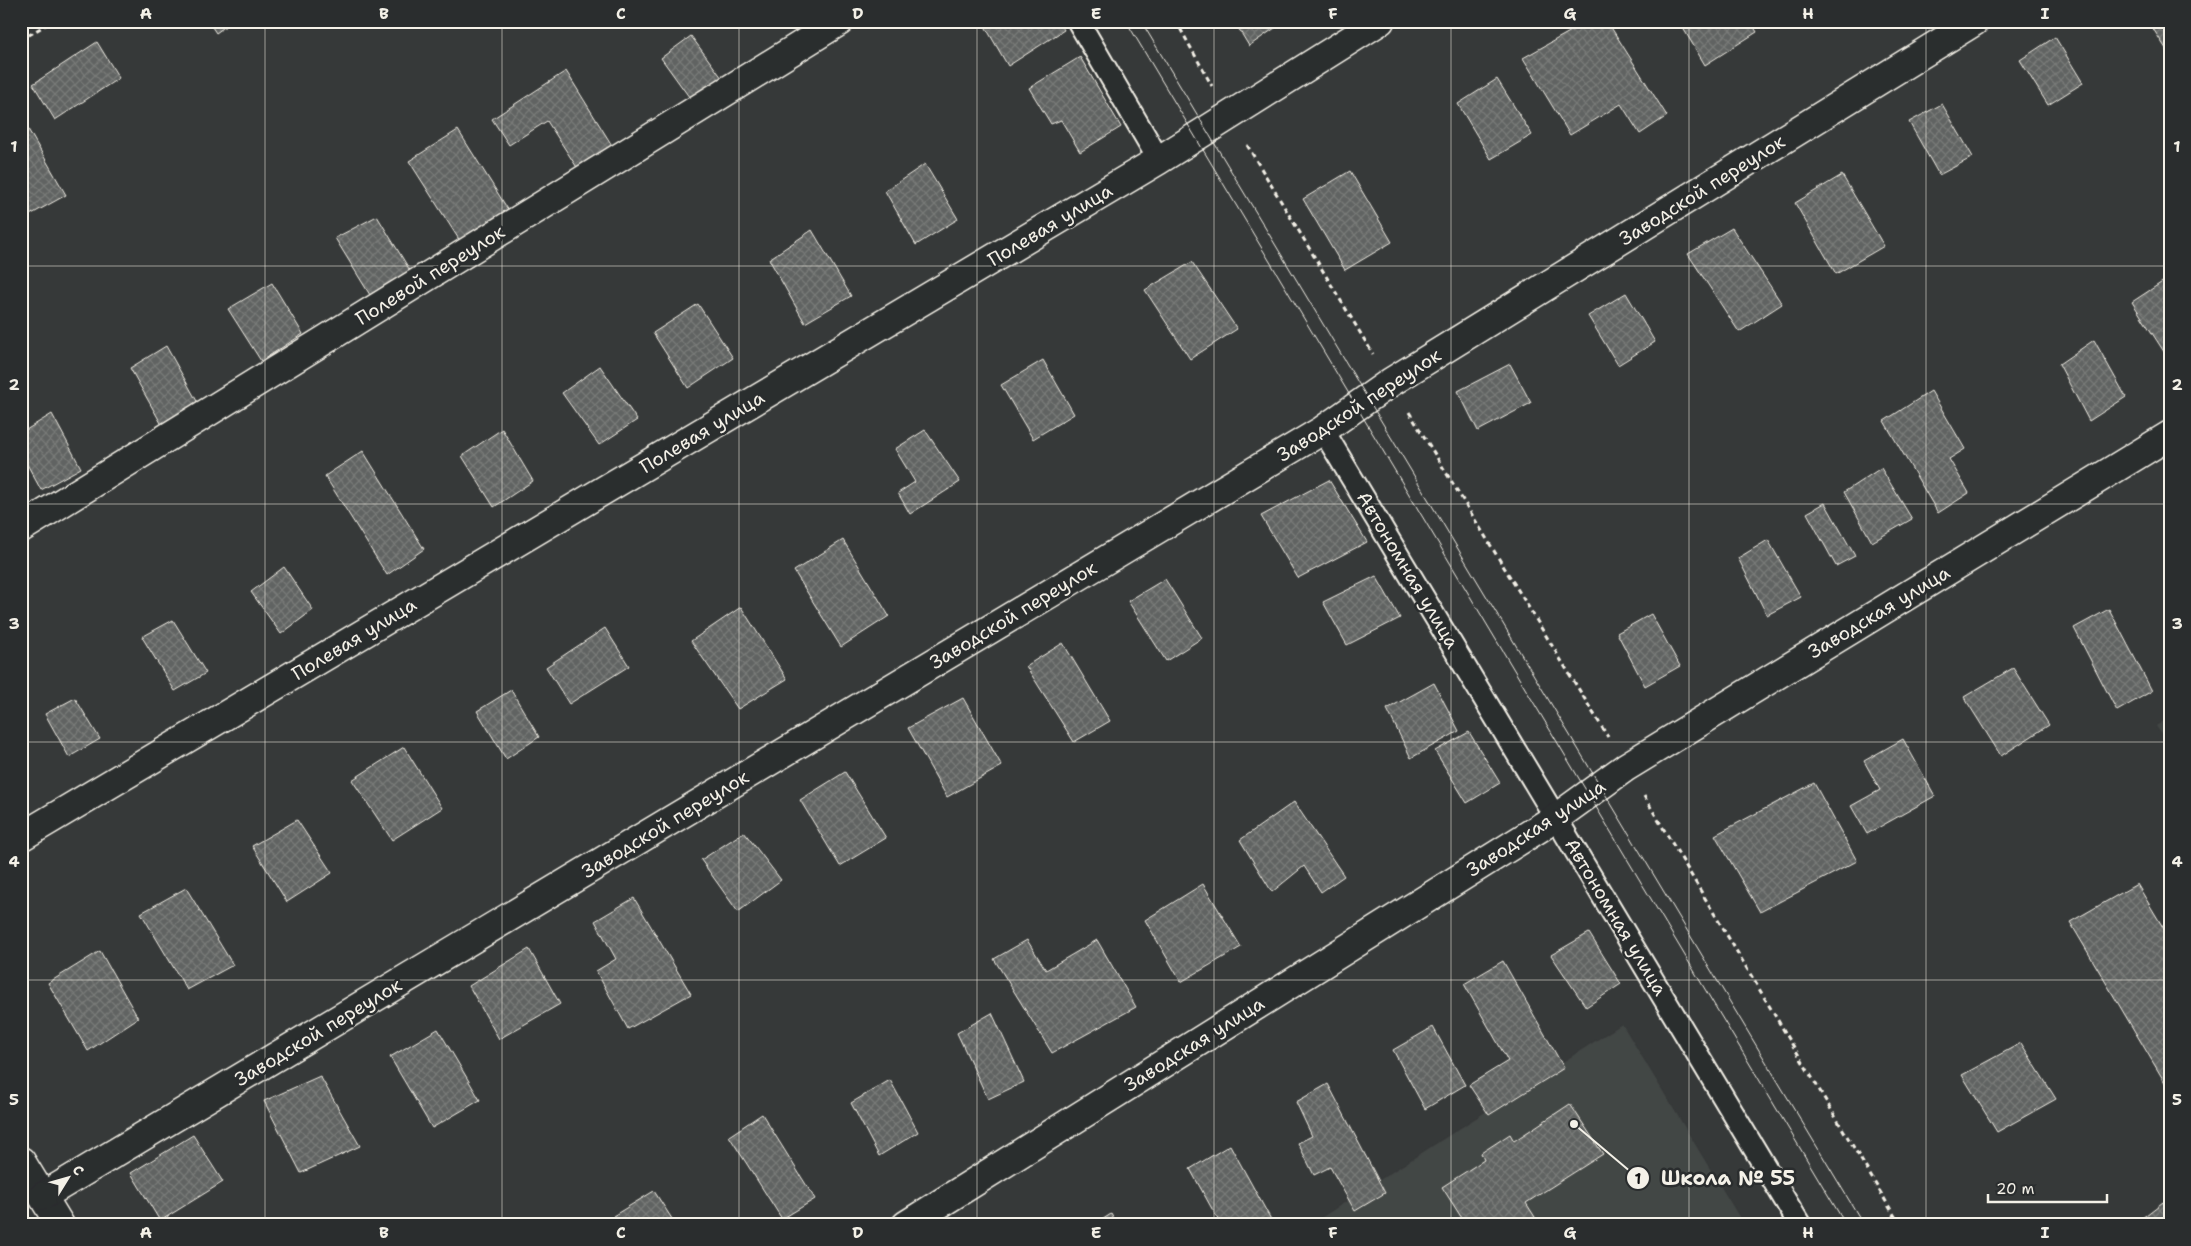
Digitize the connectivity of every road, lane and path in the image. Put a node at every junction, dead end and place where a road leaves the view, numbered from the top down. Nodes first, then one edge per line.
1 (52, 21) edge
2 (840, 21) edge
3 (1078, 21) edge
4 (1176, 21) edge
5 (1380, 21) edge
6 (1975, 21) edge
7 (21, 40) edge
8 (1228, 116) junction
9 (1159, 160) junction
10 (1391, 382) junction
11 (1323, 430) junction
12 (2170, 435) edge
13 (21, 528) edge
14 (1626, 767) junction
15 (1557, 817) junction
16 (21, 837) edge
17 (21, 1161) edge
18 (43, 1196) junction
19 (60, 1225) edge
20 (906, 1225) edge
21 (1800, 1225) edge
22 (1900, 1225) edge

1 - 7 path
2 - 13 street, Полевой переулок
3 - 9 lane
4 - 8 path
5 - 8 street, Полевая улица
6 - 10 street, Заводской переулок
8 - 9 street, Полевая улица
8 - 10 path
9 - 16 street, Полевая улица
10 - 11 street, Заводской переулок
10 - 14 path
11 - 15 lane, Автономная улица
11 - 18 street, Заводской переулок
12 - 14 street, Заводская улица
14 - 15 street, Заводская улица
14 - 22 path
15 - 20 street, Заводская улица
15 - 21 lane, Автономная улица
17 - 18 street
18 - 19 street

